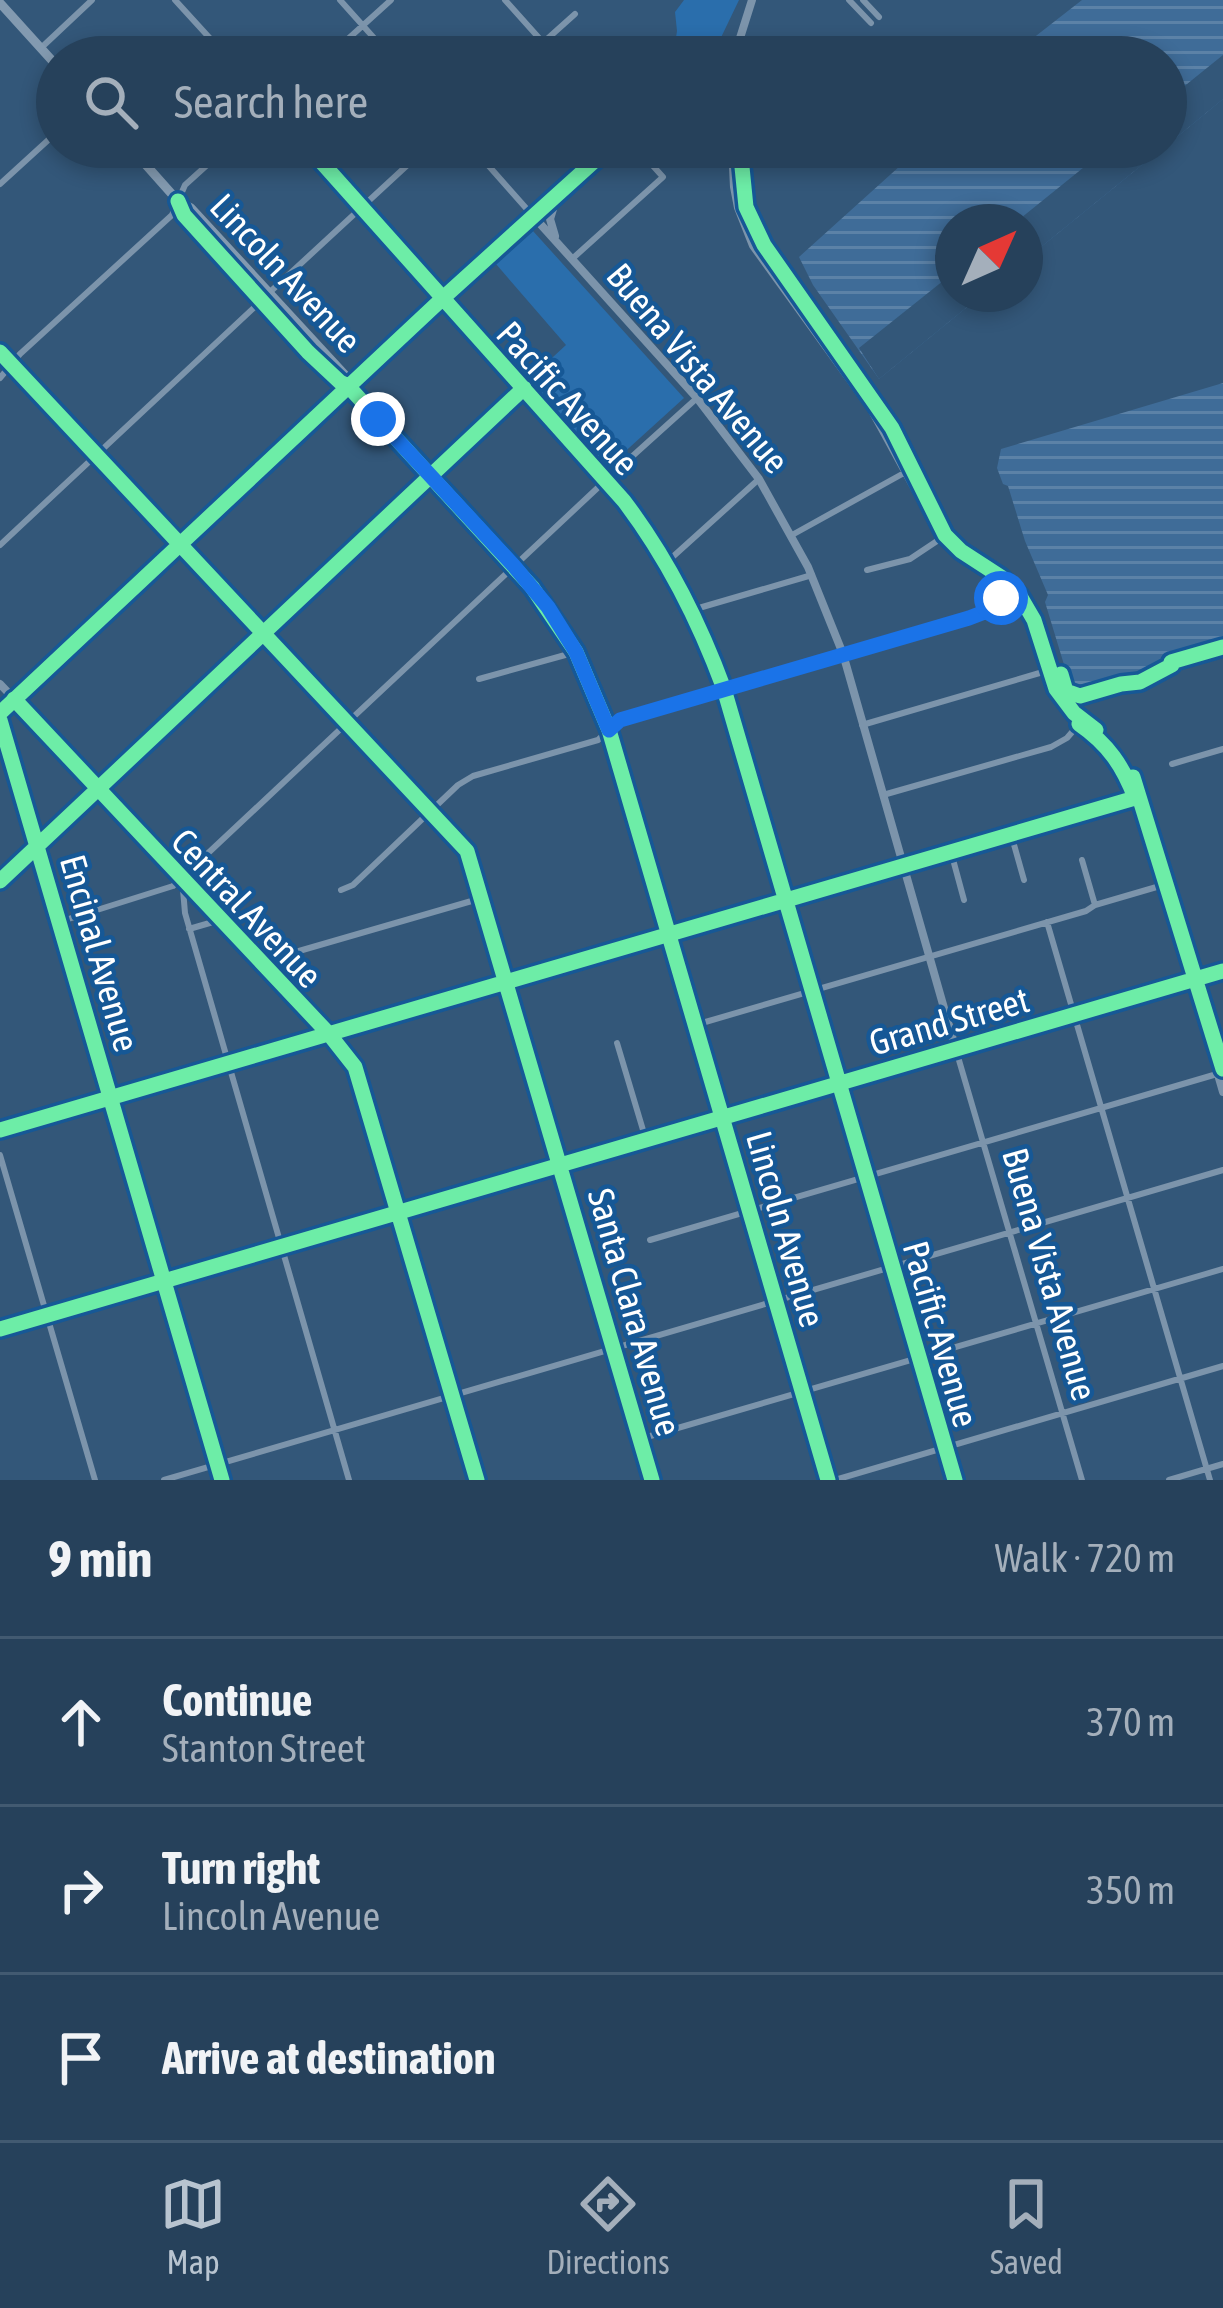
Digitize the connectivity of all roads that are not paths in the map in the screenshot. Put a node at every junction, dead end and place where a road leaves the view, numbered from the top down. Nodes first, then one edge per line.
1 (92, 0) edge
2 (175, 0) edge
3 (340, 0) edge
4 (391, 0) edge
5 (505, 0) edge
6 (752, 0) edge
7 (849, 0) edge
8 (863, 0) edge
9 (3, 12) edge
10 (575, 14) dead end
11 (879, 17) dead end
12 (871, 23) dead end
13 (363, 25) junction
14 (54, 36) edge
15 (208, 36) edge
16 (351, 36) edge
17 (373, 36) edge
18 (537, 36) edge
19 (551, 36) edge
20 (741, 36) edge
21 (36, 43) edge
22 (36, 151) edge
23 (149, 168) edge
24 (204, 168) edge
25 (327, 168) edge
26 (404, 168) edge
27 (491, 168) edge
28 (588, 168) edge
29 (655, 168) edge
30 (732, 168) edge
31 (0, 184) edge
32 (557, 197) junction
33 (178, 201) junction
34 (361, 206) junction
35 (534, 217) junction
36 (557, 242) junction
37 (572, 259) junction
38 (266, 296) junction
39 (442, 298) junction
40 (0, 352) edge
41 (12, 364) junction
42 (0, 378) edge
43 (348, 386) junction
44 (524, 388) junction
45 (697, 398) junction
46 (97, 455) junction
47 (905, 473) junction
48 (431, 476) junction
49 (606, 479) junction
50 (759, 479) junction
51 (792, 535) junction
52 (941, 539) junction
53 (180, 544) junction
54 (0, 545) edge
55 (667, 562) junction
56 (514, 566) junction
57 (867, 570) dead end
58 (812, 575) junction
59 (1009, 591) junction
60 (692, 610) junction
61 (264, 633) junction
62 (576, 652) junction
63 (842, 654) junction
64 (1043, 672) junction
65 (479, 680) dead end
66 (0, 684) edge
67 (724, 689) junction
68 (14, 699) junction
69 (0, 716) edge
70 (348, 722) junction
71 (1079, 724) junction
72 (862, 725) junction
73 (609, 730) junction
74 (1223, 749) edge
75 (1172, 764) dead end
76 (98, 788) junction
77 (884, 795) junction
78 (1135, 798) junction
79 (431, 811) junction
80 (1011, 834) junction
81 (37, 846) junction
82 (951, 852) junction
83 (1082, 860) dead end
84 (904, 866) junction
85 (182, 878) junction
86 (1024, 880) dead end
87 (0, 881) edge
88 (341, 890) dead end
89 (482, 898) junction
90 (964, 900) dead end
91 (786, 901) junction
92 (1095, 905) junction
93 (222, 920) junction
94 (59, 922) junction
95 (1047, 922) junction
96 (189, 928) junction
97 (668, 935) junction
98 (930, 956) junction
99 (261, 962) junction
100 (1223, 971) edge
101 (1191, 981) junction
102 (507, 983) junction
103 (812, 990) junction
104 (1075, 1015) junction
105 (694, 1025) junction
106 (329, 1034) junction
107 (617, 1042) dead end
108 (1223, 1042) edge
109 (1210, 1046) junction
110 (956, 1050) junction
111 (228, 1063) junction
112 (1218, 1074) junction
113 (839, 1084) junction
114 (1223, 1092) edge
115 (110, 1098) junction
116 (1101, 1109) junction
117 (722, 1118) junction
118 (0, 1130) edge
119 (646, 1140) junction
120 (984, 1143) junction
121 (0, 1155) edge
122 (561, 1166) junction
123 (1223, 1170) edge
124 (867, 1177) junction
125 (1128, 1199) junction
126 (749, 1211) junction
127 (399, 1213) junction
128 (1010, 1233) junction
129 (650, 1240) dead end
130 (281, 1247) junction
131 (894, 1268) junction
132 (1223, 1269) edge
133 (164, 1280) junction
134 (1154, 1289) junction
135 (776, 1302) junction
136 (47, 1315) junction
137 (1037, 1323) junction
138 (0, 1329) edge
139 (614, 1348) junction
140 (919, 1358) junction
141 (1223, 1366) edge
142 (1180, 1379) junction
143 (802, 1392) junction
144 (452, 1396) junction
145 (1063, 1413) junction
146 (334, 1430) junction
147 (640, 1439) junction
148 (946, 1448) junction
149 (1223, 1464) edge
150 (218, 1465) junction
151 (1207, 1469) junction
152 (95, 1480) edge
153 (164, 1480) edge
154 (222, 1480) edge
155 (349, 1480) edge
156 (477, 1480) edge
157 (652, 1480) edge
158 (831, 1480) edge
159 (955, 1480) edge
160 (1082, 1480) edge
161 (1169, 1480) edge
162 (1210, 1480) edge

1 - 14 street
2 - 15 street
3 - 13 street
4 - 13 street
5 - 18 street
6 - 20 street
7 - 12 street
8 - 11 street
9 - 21 main road
10 - 19 street
13 - 16 street
13 - 17 street
22 - 31 street
23 - 33 main road, Lincoln Avenue
24 - 33 street
25 - 34 street, Pacific Avenue
26 - 34 street
27 - 35 street, Buena Vista Avenue
28 - 32 street
29 - 37 street
30 - 47 street
32 - 35 street
32 - 36 street
33 - 38 main road, Lincoln Avenue
33 - 41 street
34 - 38 street
34 - 39 street, Pacific Avenue
35 - 36 street, Buena Vista Avenue
35 - 39 street
36 - 37 street, Buena Vista Avenue
37 - 45 street, Buena Vista Avenue
38 - 43 main road, Lincoln Avenue
38 - 46 street
39 - 43 street
39 - 44 street, Pacific Avenue
40 - 41 street, Santa Clara Avenue
41 - 42 street
41 - 46 street, Santa Clara Avenue
43 - 48 main road, Lincoln Avenue
43 - 53 street
44 - 48 street
44 - 49 street, Pacific Avenue
45 - 49 street
45 - 50 street, Buena Vista Avenue
46 - 53 street, Santa Clara Avenue
46 - 54 street
47 - 51 street
47 - 52 street
48 - 56 main road, Lincoln Avenue
48 - 61 street
49 - 55 street, Pacific Avenue
49 - 56 street
50 - 51 street, Buena Vista Avenue
50 - 55 street
51 - 58 street, Buena Vista Avenue
52 - 57 street
52 - 59 street
53 - 61 street, Santa Clara Avenue
53 - 68 street
55 - 60 street, Pacific Avenue
56 - 62 main road, Lincoln Avenue
56 - 70 street
58 - 60 street
58 - 63 street, Buena Vista Avenue
59 - 63 street
59 - 64 street
60 - 67 street, Pacific Avenue
61 - 70 street, Santa Clara Avenue
61 - 76 street
62 - 65 street
62 - 73 main road, Lincoln Avenue
63 - 67 street
63 - 72 street, Buena Vista Avenue
64 - 71 street
64 - 72 street
66 - 68 street, Central Avenue
67 - 73 street
67 - 91 street, Pacific Avenue
68 - 69 street
68 - 76 street, Central Avenue
69 - 81 main road, Encinal Avenue
70 - 79 street, Santa Clara Avenue
70 - 85 street
71 - 77 street
71 - 78 street
72 - 77 street, Buena Vista Avenue
73 - 79 street
73 - 97 main road, Lincoln Avenue
74 - 75 street
76 - 81 street
76 - 85 street, Central Avenue
77 - 84 street, Buena Vista Avenue
78 - 80 street
78 - 92 street
79 - 88 street
79 - 89 street, Santa Clara Avenue
80 - 82 street
80 - 86 street
81 - 87 street
81 - 94 main road, Encinal Avenue
82 - 84 street
82 - 90 street
83 - 92 street
84 - 91 street
84 - 98 street, Buena Vista Avenue
85 - 93 street, Central Avenue
85 - 94 street
85 - 96 street
89 - 99 street
89 - 102 street, Santa Clara Avenue
91 - 97 street
91 - 103 street, Pacific Avenue
92 - 95 street
93 - 96 street
93 - 99 street, Central Avenue
94 - 115 main road, Encinal Avenue
95 - 98 street
95 - 104 street
96 - 111 street
97 - 102 street
97 - 105 main road, Lincoln Avenue
98 - 103 street
98 - 110 street, Buena Vista Avenue
99 - 106 street, Central Avenue
100 - 101 street, Grand Street
101 - 104 street, Grand Street
101 - 109 street
102 - 106 street
102 - 122 street, Santa Clara Avenue
103 - 105 street
103 - 113 street, Pacific Avenue
104 - 110 street, Grand Street
104 - 116 street
105 - 117 main road, Lincoln Avenue
106 - 111 street
106 - 127 street, Central Avenue
107 - 119 street
108 - 109 street
109 - 112 street
110 - 113 street, Grand Street
110 - 120 street, Buena Vista Avenue
111 - 115 street
111 - 130 street
112 - 114 street
112 - 116 street
113 - 117 street, Grand Street
113 - 124 street, Pacific Avenue
115 - 118 street
115 - 133 main road, Encinal Avenue
116 - 120 street
116 - 125 street
117 - 119 street, Grand Street
117 - 126 main road, Lincoln Avenue
119 - 122 street, Grand Street
120 - 124 street
120 - 128 street, Buena Vista Avenue
121 - 136 street
122 - 127 street, Grand Street
122 - 139 street, Santa Clara Avenue
123 - 125 street
124 - 126 street
124 - 131 street, Pacific Avenue
125 - 128 street
125 - 134 street
126 - 129 street
126 - 135 main road, Lincoln Avenue
127 - 130 street, Grand Street
127 - 144 street, Central Avenue
128 - 131 street
128 - 137 street, Buena Vista Avenue
130 - 133 street, Grand Street
130 - 146 street
131 - 135 street
131 - 140 street, Pacific Avenue
132 - 134 street
133 - 136 street, Grand Street
133 - 150 main road, Encinal Avenue
134 - 137 street
134 - 142 street
135 - 139 street
135 - 143 main road, Lincoln Avenue
136 - 138 street, Grand Street
136 - 152 street
137 - 140 street
137 - 145 street, Buena Vista Avenue
139 - 144 street
139 - 147 street, Santa Clara Avenue
140 - 143 street
140 - 148 street, Pacific Avenue
141 - 142 street
142 - 145 street
142 - 151 street
143 - 147 street
143 - 158 main road, Lincoln Avenue
144 - 146 street
144 - 156 street, Central Avenue
145 - 148 street
145 - 160 street, Buena Vista Avenue
146 - 150 street
146 - 155 street
147 - 157 street, Santa Clara Avenue
148 - 158 street
148 - 159 street, Pacific Avenue
149 - 151 street
150 - 153 street
150 - 154 main road, Encinal Avenue
151 - 161 street
151 - 162 street

